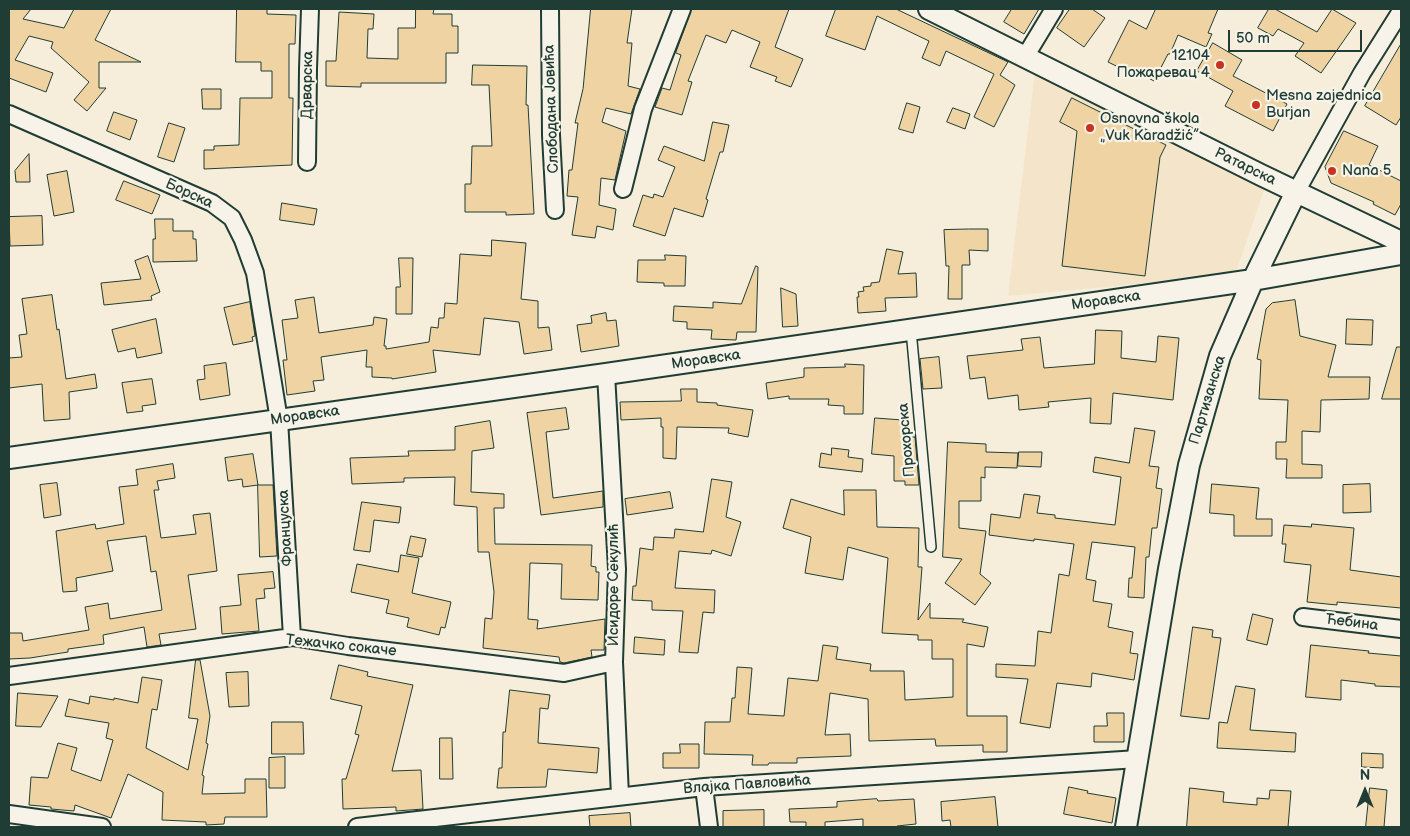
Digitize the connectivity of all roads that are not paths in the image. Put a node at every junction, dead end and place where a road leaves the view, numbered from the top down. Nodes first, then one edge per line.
1 (310, 9) edge
2 (550, 9) edge
3 (682, 9) edge
4 (928, 9) edge
5 (1054, 9) edge
6 (1401, 11) edge
7 (1025, 57) junction
8 (9, 114) edge
9 (307, 162) dead end
10 (623, 190) dead end
11 (1296, 192) junction
12 (555, 210) dead end
13 (1401, 242) edge
14 (1401, 254) edge
15 (1253, 280) junction
16 (910, 330) junction
17 (606, 374) junction
18 (279, 420) junction
19 (9, 458) edge
20 (931, 547) dead end
21 (1303, 617) dead end
22 (1401, 629) edge
23 (292, 637) junction
24 (614, 662) junction
25 (9, 676) edge
26 (1138, 760) junction
27 (704, 786) junction
28 (620, 796) junction
29 (9, 814) edge
30 (102, 827) edge
31 (357, 827) edge
32 (709, 827) edge
33 (1126, 827) edge

1 - 9 street, Дрварска
2 - 12 street, Слободана Јовића
3 - 10 street
4 - 7 street, Ратарска
5 - 7 street
6 - 11 street, Партизанска
7 - 11 street, Ратарска
8 - 18 street, Борска
11 - 13 street, Ратарска
11 - 15 street, Партизанска
14 - 15 street, Моравска
15 - 16 street, Моравска
15 - 26 street, Партизанска
16 - 17 street, Моравска
16 - 20 lane, Прохорска
17 - 18 street, Моравска
17 - 24 street, Исидоре Секулић
18 - 19 street, Моравска
18 - 23 street, Француска
21 - 22 street, Ћебина
23 - 24 street, Тежачко сокаче
23 - 25 street, Тежачко сокаче
24 - 28 street, Исидоре Секулић
26 - 27 street, Влајка Павловића
26 - 33 street, Партизанска
27 - 28 street, Влајка Павловића
27 - 32 street
28 - 31 street, Влајка Павловића
29 - 30 street

